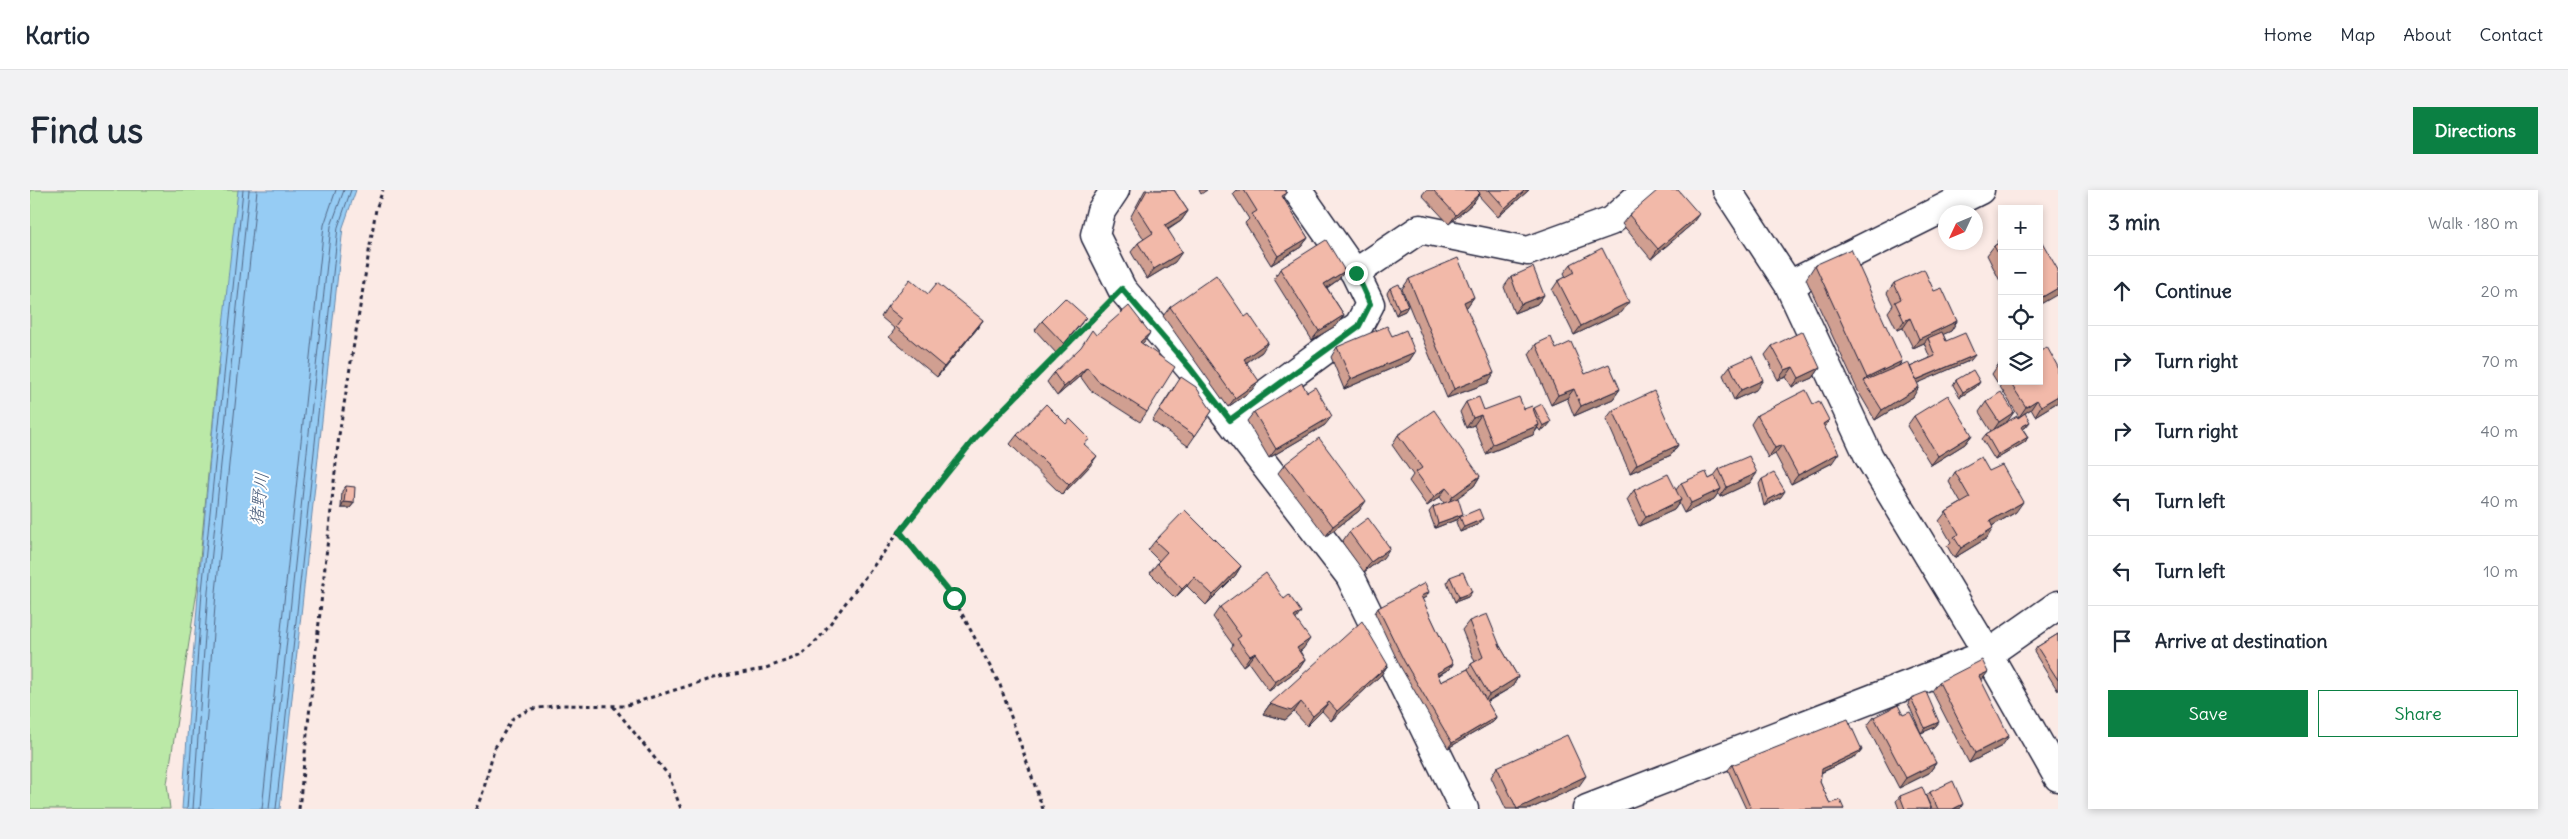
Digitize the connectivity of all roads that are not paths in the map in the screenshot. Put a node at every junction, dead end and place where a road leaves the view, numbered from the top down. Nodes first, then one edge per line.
1 (1115, 190) edge
2 (1297, 190) edge
3 (1646, 190) edge
4 (1727, 190) edge
5 (1980, 190) edge
6 (1356, 273) junction
7 (1789, 285) junction
8 (1230, 420) junction
9 (2058, 604) edge
10 (1988, 654) junction
11 (2058, 777) edge
12 (1464, 809) edge
13 (1587, 809) edge

1 - 8 street
2 - 6 street
3 - 6 street
4 - 7 street
5 - 7 street
6 - 8 street
7 - 10 street
8 - 12 street
9 - 10 street
10 - 11 street
10 - 13 street

